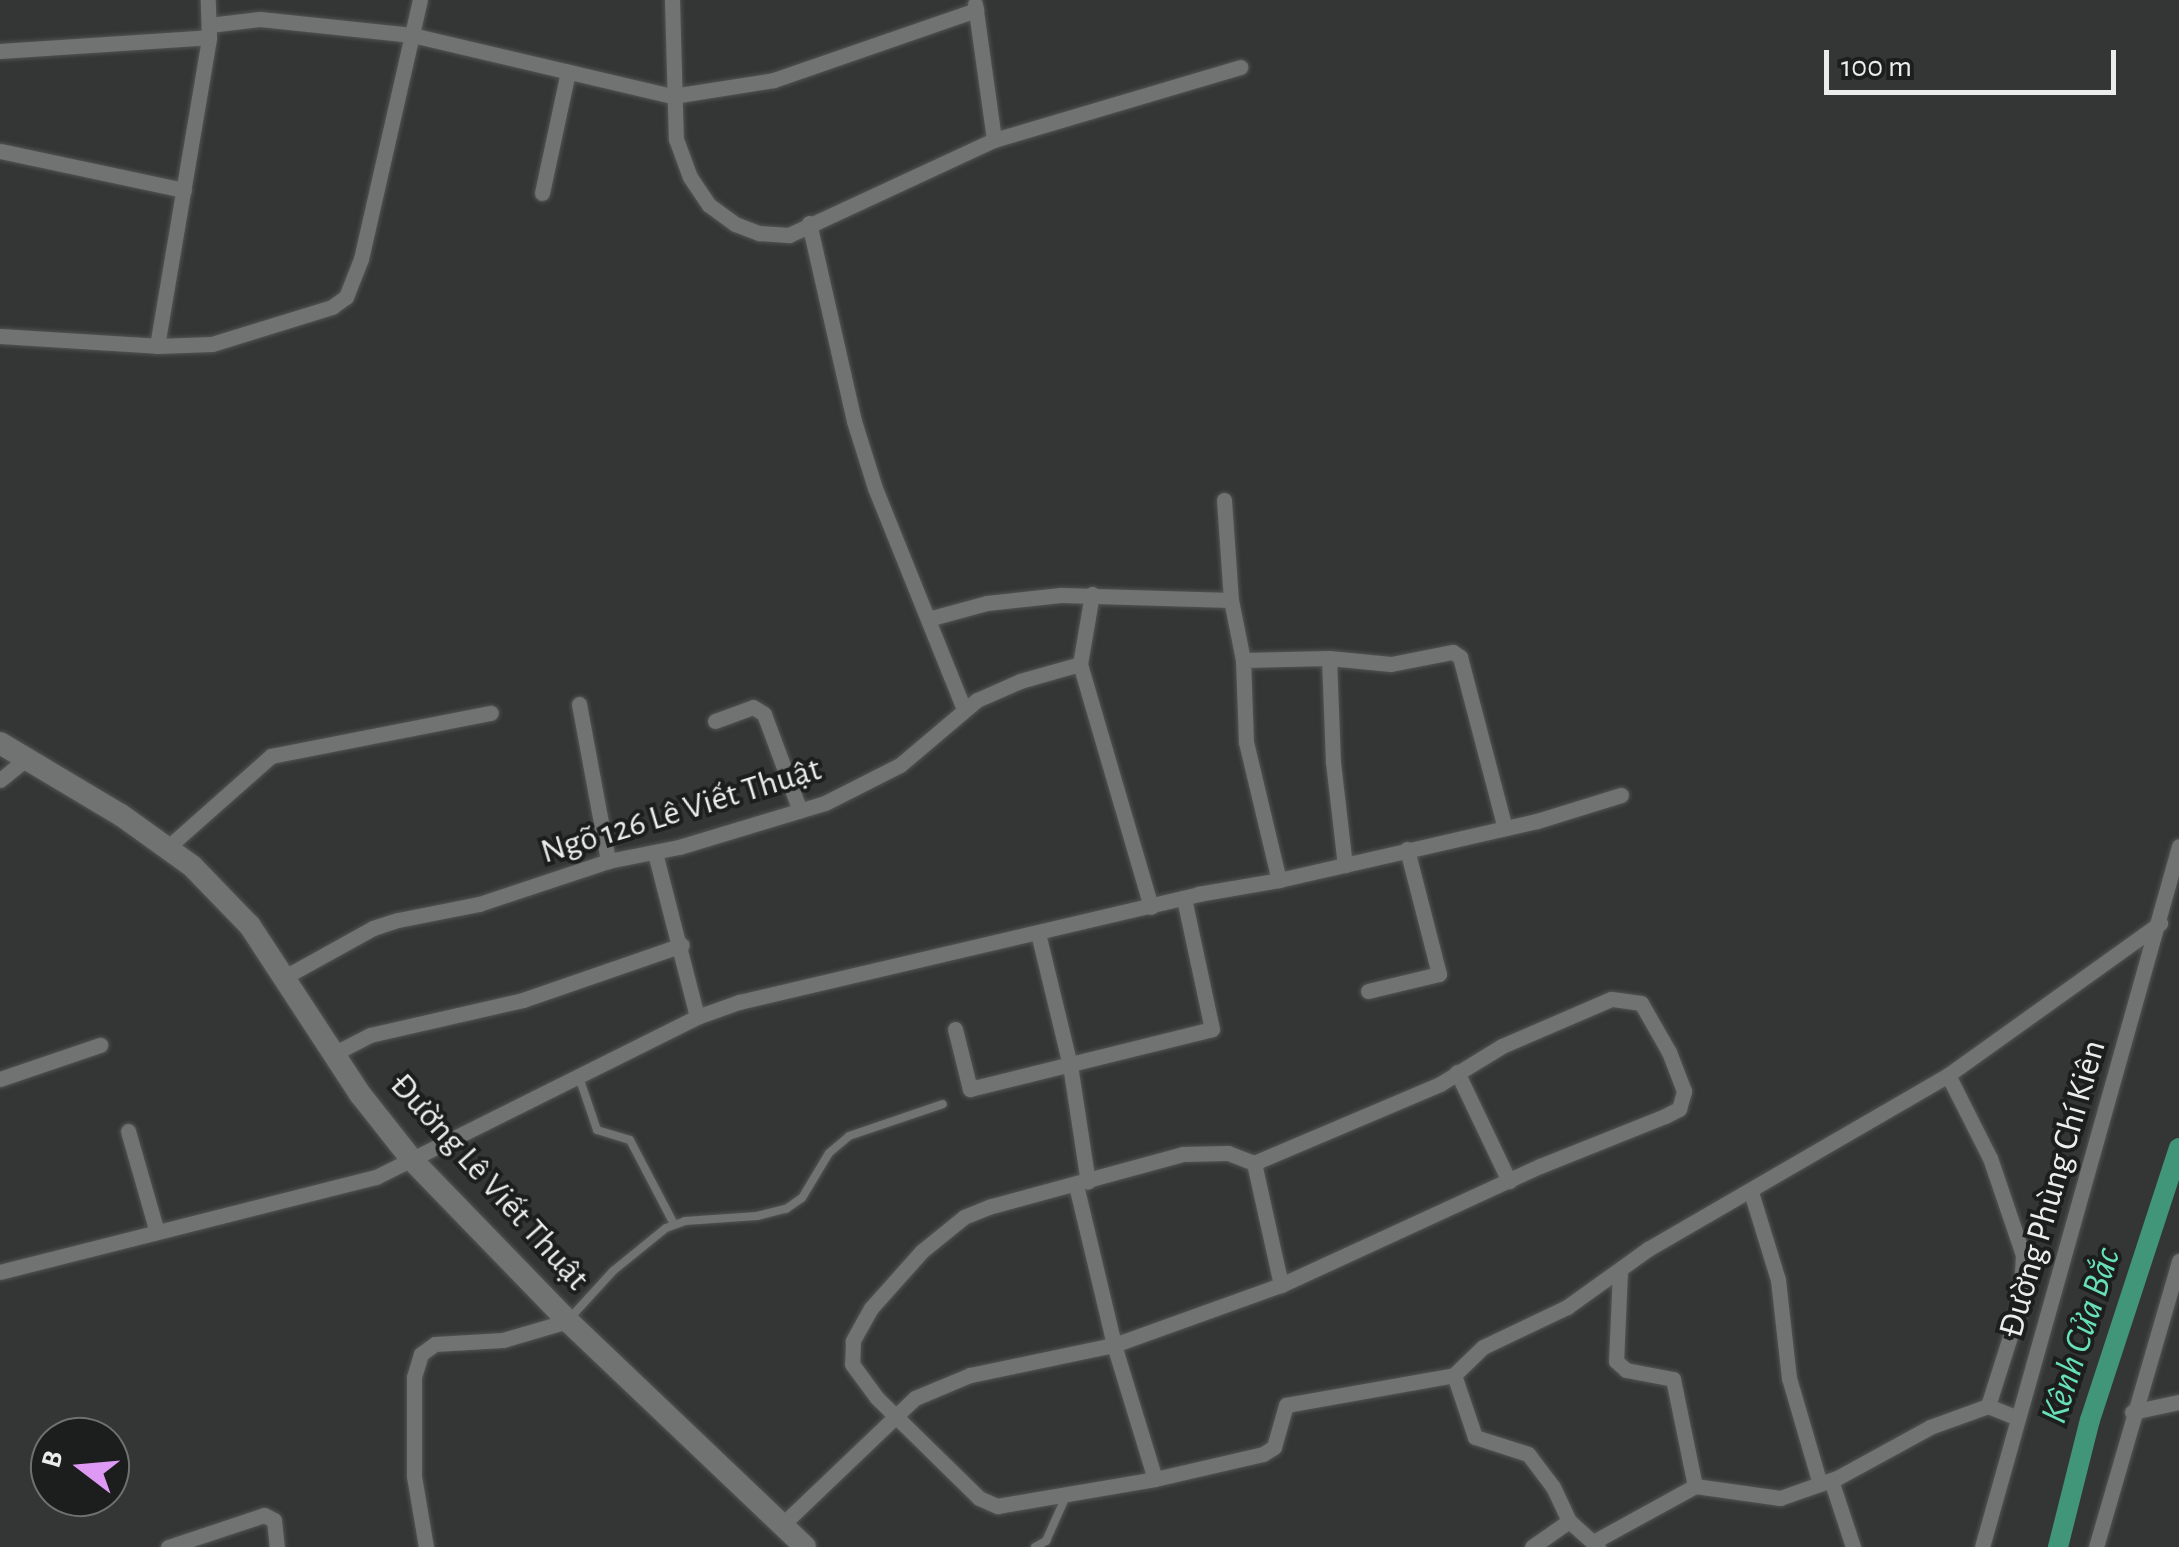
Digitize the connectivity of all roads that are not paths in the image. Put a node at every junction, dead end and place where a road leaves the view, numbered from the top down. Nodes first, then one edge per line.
1 (208, 0) edge
2 (260, 0) edge
3 (420, 0) edge
4 (672, 0) edge
5 (975, 5) edge
6 (260, 19) junction
7 (209, 31) junction
8 (412, 36) junction
9 (0, 51) edge
10 (1240, 67) dead end
11 (568, 72) junction
12 (673, 96) junction
13 (994, 140) junction
14 (0, 151) edge
15 (184, 190) junction
16 (542, 194) dead end
17 (809, 223) junction
18 (0, 336) edge
19 (157, 346) junction
20 (1224, 500) dead end
21 (1092, 594) junction
22 (1231, 600) junction
23 (928, 619) junction
24 (1329, 658) junction
25 (1243, 660) junction
26 (1080, 664) junction
27 (579, 704) dead end
28 (964, 709) junction
29 (491, 713) dead end
30 (715, 721) dead end
31 (0, 742) edge
32 (26, 759) junction
33 (0, 780) edge
34 (1621, 795) dead end
35 (800, 812) junction
36 (1505, 828) junction
37 (2179, 846) edge
38 (167, 848) junction
39 (1407, 849) junction
40 (655, 852) junction
41 (608, 861) junction
42 (1345, 865) junction
43 (1279, 880) junction
44 (1184, 898) junction
45 (1151, 907) junction
46 (2160, 923) junction
47 (1038, 933) junction
48 (682, 945) junction
49 (281, 979) junction
50 (1368, 991) dead end
51 (696, 1017) junction
52 (955, 1029) dead end
53 (100, 1045) dead end
54 (333, 1054) junction
55 (1070, 1065) junction
56 (1457, 1072) junction
57 (1948, 1075) junction
58 (579, 1076) junction
59 (0, 1079) edge
60 (943, 1104) dead end
61 (128, 1131) dead end
62 (413, 1161) junction
63 (1254, 1164) junction
64 (1509, 1181) junction
65 (1082, 1184) junction
66 (1752, 1192) junction
67 (674, 1224) junction
68 (157, 1232) junction
69 (2179, 1260) edge
70 (1620, 1271) junction
71 (0, 1272) edge
72 (1281, 1285) junction
73 (568, 1320) junction
74 (1114, 1345) junction
75 (1454, 1374) junction
76 (2179, 1402) edge
77 (1988, 1406) junction
78 (2132, 1412) junction
79 (895, 1413) junction
80 (2018, 1418) junction
81 (1155, 1479) junction
82 (1825, 1482) junction
83 (1695, 1486) junction
84 (1067, 1494) junction
85 (1569, 1521) junction
86 (782, 1525) junction
87 (1596, 1544) edge
88 (168, 1547) edge
89 (277, 1547) edge
90 (426, 1547) edge
91 (805, 1547) edge
92 (1035, 1547) edge
93 (1532, 1547) edge
94 (1854, 1547) edge
95 (1982, 1547) edge
96 (2096, 1547) edge

1 - 7 street
2 - 6 street
3 - 8 street
4 - 12 street
5 - 12 street
5 - 13 street
6 - 7 street
6 - 8 street
7 - 9 street
7 - 15 street
8 - 11 street
8 - 19 street
10 - 13 street
11 - 12 street
11 - 16 street
12 - 17 street
13 - 17 street
14 - 15 street
15 - 19 street
17 - 23 street
18 - 19 street
20 - 22 street
21 - 22 street
21 - 23 street
21 - 26 street
22 - 25 street
23 - 28 street
24 - 25 street
24 - 36 street
24 - 42 street
25 - 43 street
26 - 28 street, Ngõ 126 Lê Viết Thuật
26 - 45 street
27 - 41 street
28 - 35 street, Ngõ 126 Lê Viết Thuật
29 - 38 street
30 - 35 street
31 - 32 main road, Đường Lê Viết Thuật
32 - 33 street
32 - 38 main road, Đường Lê Viết Thuật
34 - 36 street
35 - 40 street, Ngõ 126 Lê Viết Thuật
36 - 39 street
37 - 46 street, Đường Phùng Chí Kiên
38 - 49 main road, Đường Lê Viết Thuật
39 - 42 street
39 - 50 street
40 - 41 street, Ngõ 126 Lê Viết Thuật
40 - 48 street
41 - 49 street, Ngõ 126 Lê Viết Thuật
42 - 43 street
43 - 44 street
44 - 45 street
44 - 55 street
45 - 47 street
46 - 57 street
46 - 80 street, Đường Phùng Chí Kiên
47 - 51 street
47 - 55 street
48 - 51 street
48 - 54 street
49 - 54 main road, Đường Lê Viết Thuật
51 - 58 street
52 - 55 street
53 - 59 street
54 - 62 main road, Đường Lê Viết Thuật
55 - 65 street
56 - 63 street
56 - 64 street
56 - 64 street
57 - 66 street
57 - 77 street
58 - 62 street
58 - 67 lane
60 - 67 lane
61 - 68 street
62 - 68 street
62 - 73 main road, Đường Lê Viết Thuật
63 - 65 street
63 - 72 street
64 - 72 street
65 - 74 street
65 - 79 street
66 - 70 street
66 - 82 street
67 - 73 lane
68 - 71 street
69 - 78 street
70 - 75 street
70 - 83 street
72 - 74 street
73 - 86 main road, Đường Lê Viết Thuật
73 - 90 street
74 - 79 street
74 - 81 street
75 - 81 street
75 - 85 street
76 - 78 street
77 - 80 street
77 - 82 street
78 - 96 street
79 - 84 street
79 - 86 street
80 - 95 street, Đường Phùng Chí Kiên
81 - 84 street
82 - 83 street
82 - 94 street
83 - 87 street
84 - 92 lane
85 - 87 street
85 - 93 street
86 - 91 main road, Đường Lê Viết Thuật
88 - 89 street

